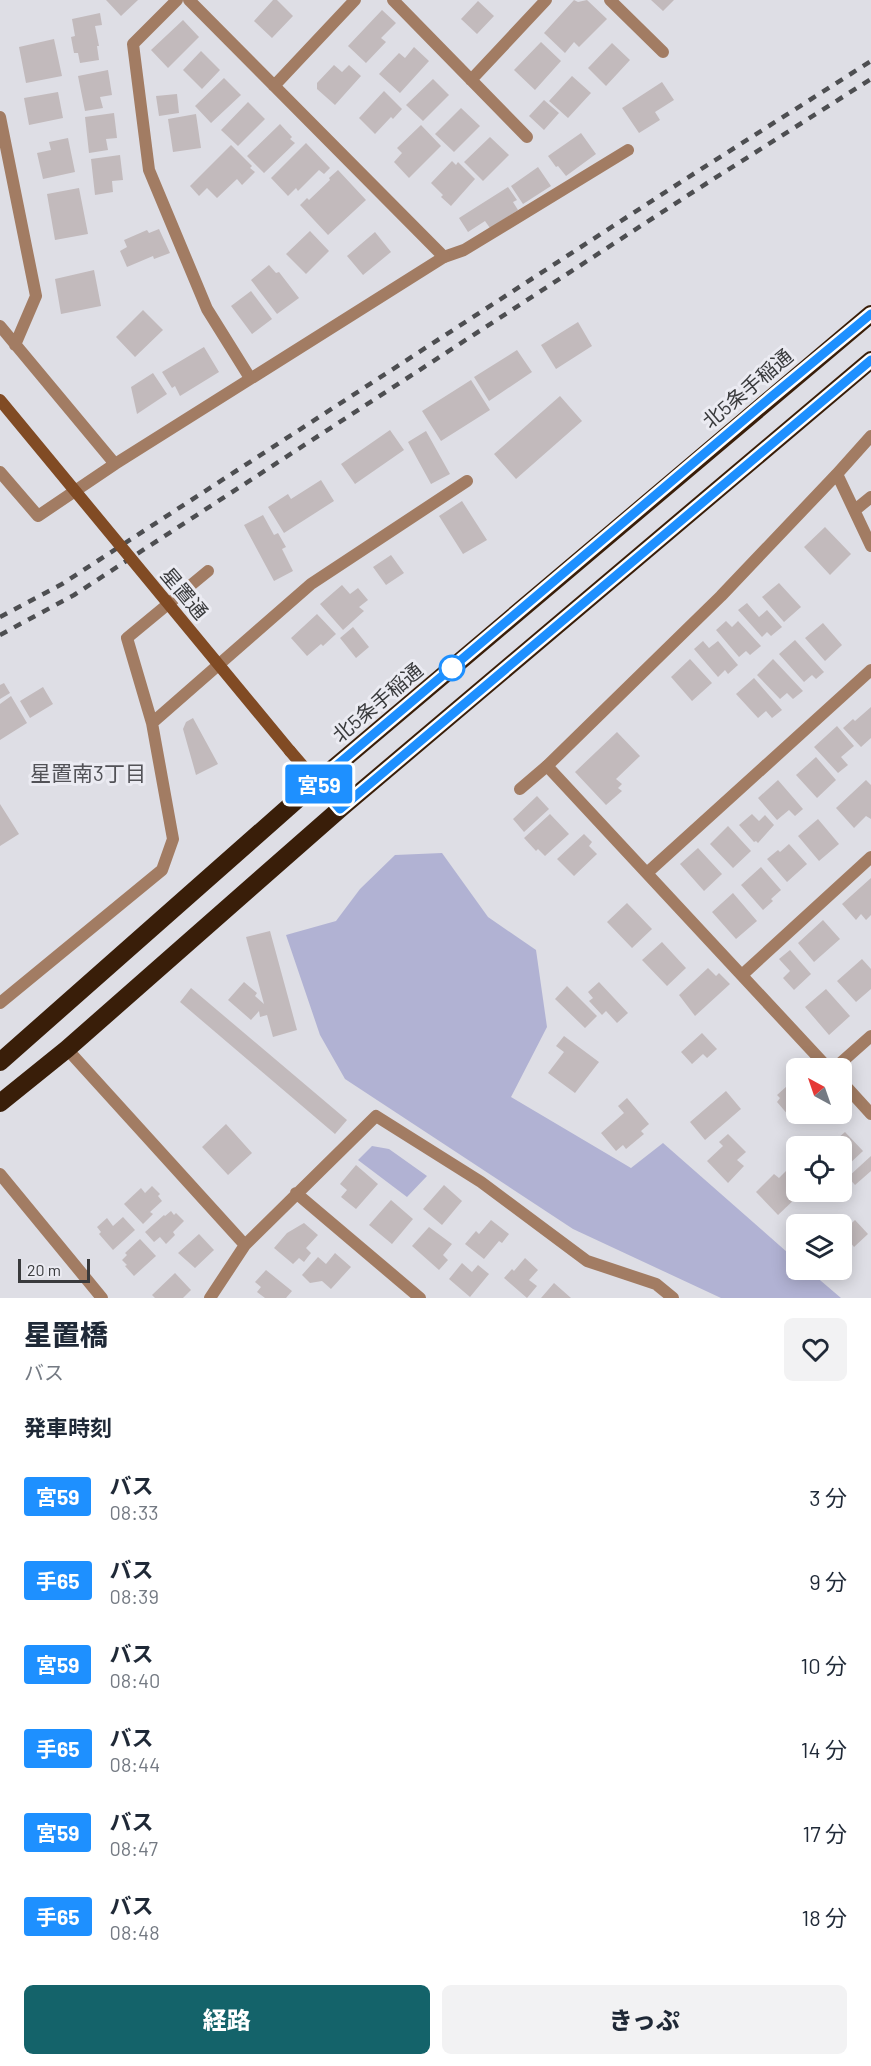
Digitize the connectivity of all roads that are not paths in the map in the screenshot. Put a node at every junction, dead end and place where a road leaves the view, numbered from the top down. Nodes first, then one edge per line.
1 (177, 0) edge
2 (189, 0) edge
3 (355, 0) edge
4 (393, 0) edge
5 (546, 0) edge
6 (610, 0) edge
7 (663, 52) dead end
8 (471, 80) junction
9 (274, 86) junction
10 (0, 117) edge
11 (527, 137) dead end
12 (628, 150) dead end
13 (444, 256) junction
14 (871, 314) edge
15 (0, 326) edge
16 (15, 345) junction
17 (871, 360) edge
18 (250, 378) junction
19 (0, 400) edge
20 (871, 436) edge
21 (116, 464) junction
22 (0, 472) edge
23 (837, 474) junction
24 (467, 482) dead end
25 (871, 497) edge
26 (855, 510) junction
27 (871, 546) edge
28 (208, 571) dead end
29 (871, 670) edge
30 (152, 723) junction
31 (547, 766) junction
32 (317, 782) junction
33 (520, 789) dead end
34 (340, 809) junction
35 (871, 857) edge
36 (647, 873) junction
37 (742, 975) junction
38 (0, 1003) edge
39 (871, 1036) edge
40 (67, 1049) junction
41 (819, 1058) edge
42 (846, 1058) edge
43 (0, 1062) edge
44 (852, 1093) edge
45 (0, 1103) edge
46 (871, 1114) edge
47 (0, 1174) edge
48 (296, 1193) junction
49 (245, 1245) junction
50 (102, 1298) edge
51 (210, 1298) edge
52 (420, 1298) edge
53 (673, 1298) edge

1 - 18 street
2 - 9 street
3 - 9 street
4 - 8 street
5 - 8 street
6 - 7 street
8 - 11 street
9 - 13 street
10 - 16 street
12 - 13 street
13 - 18 street
14 - 32 highway, 北5条手稲通
15 - 16 street
16 - 21 street
17 - 34 highway
18 - 21 street
19 - 32 street, 星置通, bridge
20 - 23 street
21 - 22 street
23 - 26 street
23 - 31 street
24 - 30 street
25 - 26 street
26 - 27 street
28 - 30 street
29 - 36 street
30 - 38 street
31 - 33 street
31 - 36 street
32 - 34 street, 星置通
32 - 43 highway, 北5条手稲通
34 - 40 highway
35 - 37 street
36 - 37 street
37 - 41 street
39 - 42 street
40 - 45 highway
40 - 49 street
44 - 46 street
47 - 50 street
48 - 49 street
48 - 52 street
48 - 53 street
49 - 51 street

